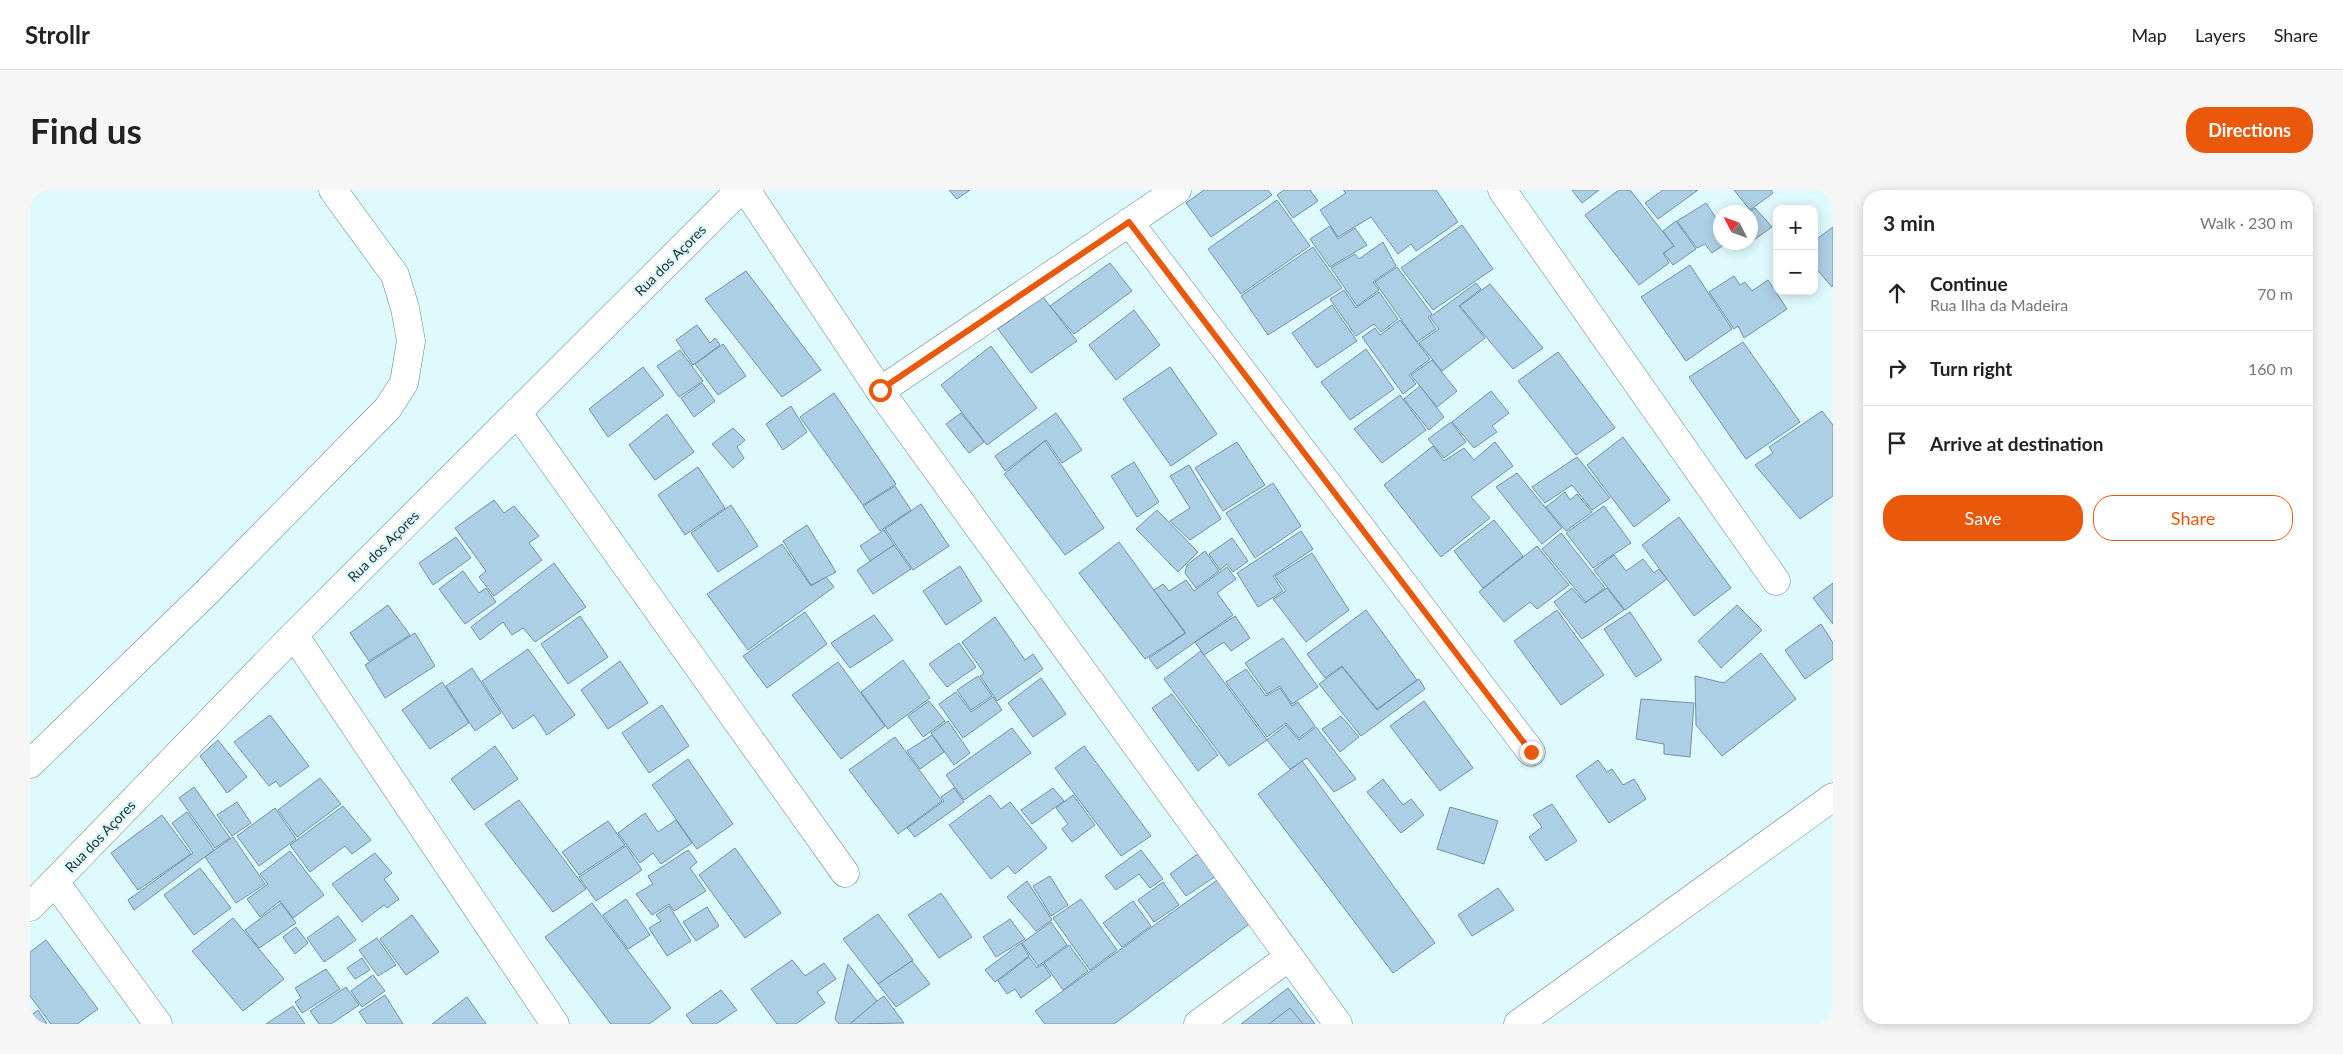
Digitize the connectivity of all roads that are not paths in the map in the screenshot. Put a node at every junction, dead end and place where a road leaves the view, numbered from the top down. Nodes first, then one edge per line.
1 (333, 190) edge
2 (740, 190) edge
3 (746, 190) edge
4 (1177, 190) edge
5 (1502, 190) edge
6 (1129, 222) junction
7 (880, 390) junction
8 (517, 412) junction
9 (1776, 581) dead end
10 (294, 635) junction
11 (1531, 752) dead end
12 (30, 764) edge
13 (1833, 796) edge
14 (845, 873) dead end
15 (55, 882) junction
16 (30, 907) edge
17 (1289, 957) junction
18 (158, 1024) edge
19 (555, 1024) edge
20 (1198, 1024) edge
21 (1338, 1024) edge
22 (1518, 1024) edge

1 - 12 street
2 - 8 street, Rua dos Açores
3 - 7 street
4 - 6 street
5 - 9 street
6 - 7 street
6 - 11 street
7 - 17 street
8 - 10 street, Rua dos Açores
8 - 14 street
10 - 15 street, Rua dos Açores
10 - 19 street
13 - 22 street
15 - 16 street, Rua dos Açores
15 - 18 street
17 - 20 street
17 - 21 street

